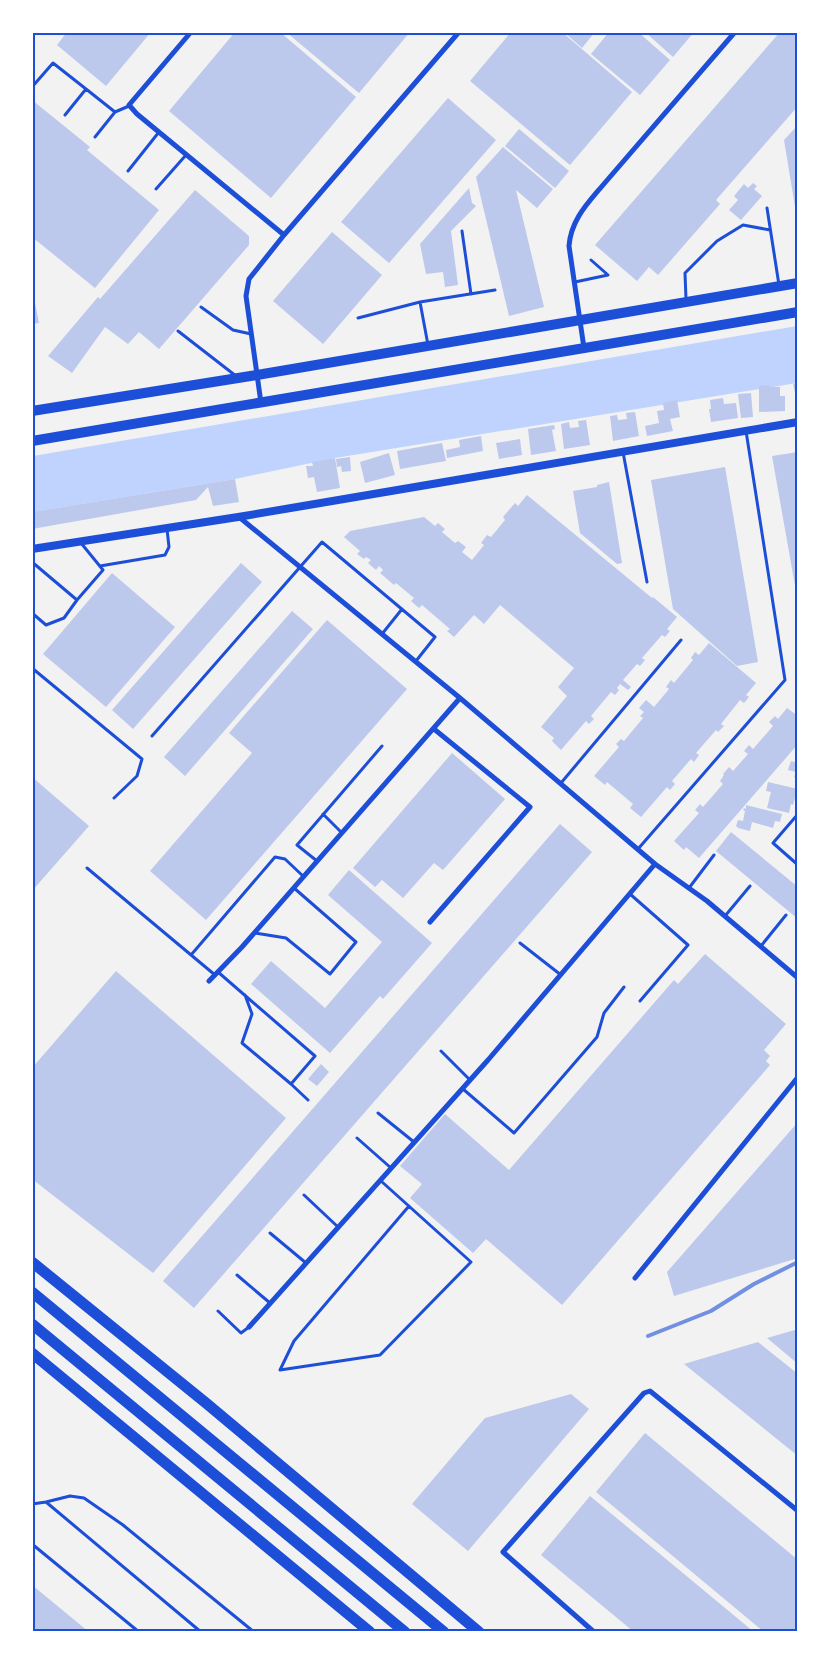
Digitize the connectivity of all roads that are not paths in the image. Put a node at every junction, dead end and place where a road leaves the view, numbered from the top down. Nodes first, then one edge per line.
1 (191, 32) edge
2 (459, 32) edge
3 (735, 32) edge
4 (32, 87) edge
5 (86, 89) junction
6 (129, 105) junction
7 (115, 112) junction
8 (65, 115) dead end
9 (159, 132) junction
10 (95, 137) dead end
11 (186, 154) junction
12 (128, 172) dead end
13 (156, 189) dead end
14 (767, 208) dead end
15 (462, 230) dead end
16 (770, 230) junction
17 (284, 235) junction
18 (591, 260) dead end
19 (574, 282) junction
20 (798, 283) edge
21 (779, 286) junction
22 (495, 290) dead end
23 (471, 294) junction
24 (420, 302) junction
25 (686, 302) junction
26 (201, 307) dead end
27 (798, 312) edge
28 (358, 318) dead end
29 (578, 320) junction
30 (178, 331) dead end
31 (251, 334) junction
32 (428, 346) junction
33 (584, 349) junction
34 (257, 375) junction
35 (239, 378) junction
36 (261, 403) junction
37 (32, 410) edge
38 (798, 422) edge
39 (746, 431) junction
40 (32, 441) edge
41 (623, 452) junction
42 (238, 517) junction
43 (167, 528) junction
44 (79, 542) junction
45 (32, 549) edge
46 (32, 562) edge
47 (100, 566) junction
48 (299, 567) junction
49 (647, 582) dead end
50 (77, 600) junction
51 (402, 609) junction
52 (32, 613) edge
53 (382, 634) junction
54 (681, 640) dead end
55 (416, 662) junction
56 (32, 668) edge
57 (460, 698) junction
58 (434, 729) junction
59 (152, 736) dead end
60 (382, 746) dead end
61 (560, 784) junction
62 (114, 798) dead end
63 (324, 814) junction
64 (798, 814) edge
65 (342, 833) junction
66 (638, 849) junction
67 (714, 855) dead end
68 (318, 861) junction
69 (656, 864) junction
70 (798, 865) edge
71 (87, 868) dead end
72 (304, 877) junction
73 (750, 886) dead end
74 (294, 888) junction
75 (688, 888) junction
76 (630, 894) junction
77 (786, 915) dead end
78 (725, 916) junction
79 (430, 922) dead end
80 (254, 933) junction
81 (520, 943) dead end
82 (761, 947) junction
83 (191, 955) junction
84 (217, 973) junction
85 (560, 975) junction
86 (797, 977) edge
87 (209, 981) dead end
88 (624, 987) dead end
89 (245, 995) junction
90 (640, 1001) dead end
91 (440, 1051) dead end
92 (798, 1077) edge
93 (470, 1080) junction
94 (291, 1084) junction
95 (462, 1089) junction
96 (308, 1100) dead end
97 (378, 1113) dead end
98 (357, 1138) dead end
99 (414, 1142) junction
100 (391, 1168) junction
101 (380, 1180) junction
102 (304, 1196) dead end
103 (409, 1206) junction
104 (338, 1227) junction
105 (270, 1233) dead end
106 (32, 1262) edge
107 (306, 1263) junction
108 (237, 1275) dead end
109 (634, 1278) dead end
110 (32, 1292) edge
111 (270, 1303) junction
112 (218, 1311) dead end
113 (32, 1324) edge
114 (249, 1327) joint
115 (32, 1353) edge
116 (46, 1502) junction
117 (32, 1504) edge
118 (798, 1511) edge
119 (32, 1544) edge
120 (252, 1631) edge
121 (139, 1632) edge
122 (201, 1632) edge
123 (370, 1632) edge
124 (404, 1632) edge
125 (444, 1632) edge
126 (479, 1632) edge
127 (594, 1632) edge

1 - 6 street
2 - 17 street
3 - 19 street
4 - 5 lane
5 - 7 lane
5 - 8 lane
6 - 7 lane
6 - 9 street
7 - 10 lane
9 - 11 street
9 - 12 lane
11 - 13 lane
11 - 17 street
14 - 16 lane
15 - 23 lane
16 - 21 lane
16 - 25 lane
17 - 31 street
18 - 19 lane
19 - 29 street
20 - 21 highway
21 - 25 highway
22 - 23 lane
23 - 24 lane
24 - 28 lane
24 - 32 lane
25 - 29 highway
26 - 31 lane
27 - 33 highway
29 - 32 highway
29 - 33 street
30 - 35 lane
31 - 34 street
32 - 34 highway
33 - 36 highway
34 - 35 highway
34 - 36 street
35 - 37 highway
36 - 40 highway
38 - 39 street
39 - 41 street
39 - 66 lane
41 - 42 street
41 - 49 lane
42 - 43 street
42 - 48 street
43 - 44 street
43 - 47 lane
44 - 45 street
44 - 47 lane
46 - 50 lane
47 - 50 lane
48 - 51 lane
48 - 53 street
48 - 59 lane
50 - 52 lane
51 - 53 lane
51 - 55 lane
53 - 55 street
54 - 61 lane
55 - 57 street
56 - 62 lane
57 - 58 street
57 - 61 street
58 - 65 street
58 - 79 street
60 - 63 lane
61 - 66 street
63 - 65 lane
63 - 68 lane
64 - 70 lane
65 - 68 street
66 - 69 street
67 - 75 lane
68 - 72 street
69 - 75 street
69 - 76 street
71 - 83 lane
72 - 74 street
72 - 83 lane
73 - 78 lane
74 - 80 street
74 - 80 lane
75 - 78 street
76 - 85 street
76 - 90 lane
77 - 82 lane
78 - 82 street
80 - 84 street
81 - 85 lane
82 - 86 street
83 - 84 lane
84 - 87 street
84 - 89 lane
85 - 93 street
88 - 95 lane
89 - 94 lane
89 - 94 lane
91 - 93 lane
92 - 109 street
93 - 95 street
94 - 96 lane
95 - 99 street
97 - 99 lane
98 - 100 lane
99 - 100 street
100 - 101 street
101 - 103 lane
101 - 104 street
102 - 104 lane
103 - 103 lane
104 - 107 street
105 - 107 lane
106 - 126 highway
107 - 111 street
108 - 111 lane
110 - 125 highway
111 - 114 street
112 - 114 lane
113 - 124 highway
115 - 123 highway
116 - 117 lane
116 - 120 lane
116 - 122 lane
118 - 127 street
119 - 121 lane

